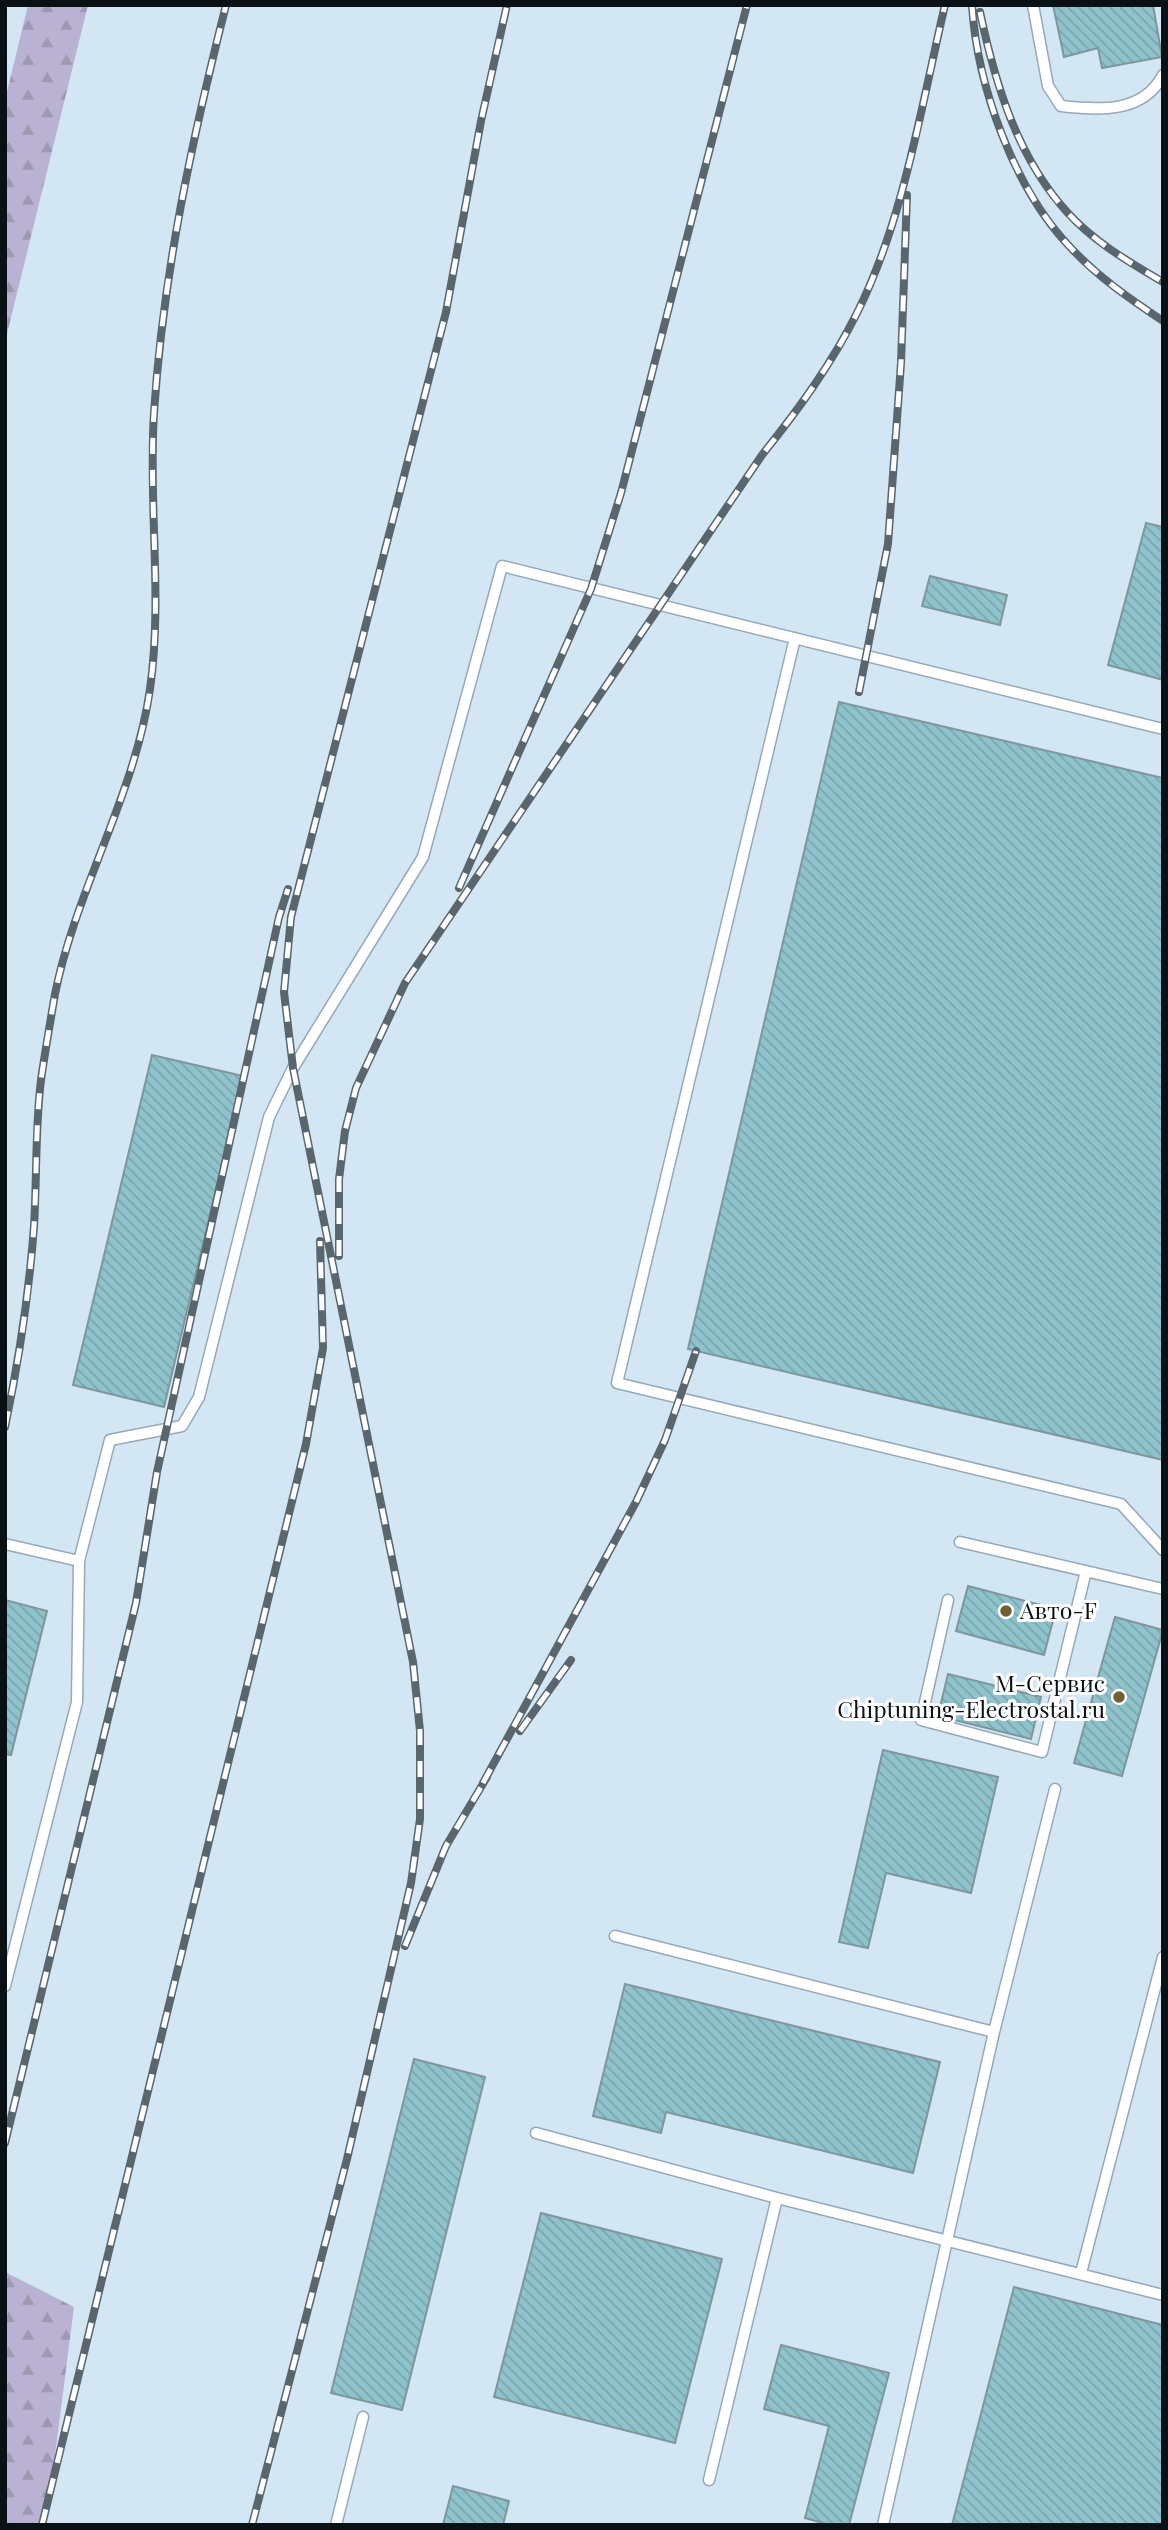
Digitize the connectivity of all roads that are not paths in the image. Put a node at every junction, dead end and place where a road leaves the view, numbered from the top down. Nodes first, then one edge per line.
1 (1033, 5) edge
2 (1163, 75) edge
3 (795, 638) junction
4 (1163, 729) edge
5 (960, 1542) dead end
6 (5, 1544) edge
7 (1163, 1550) edge
8 (79, 1561) junction
9 (1086, 1571) junction
10 (1163, 1589) edge
11 (948, 1600) dead end
12 (1055, 1789) dead end
13 (615, 1936) dead end
14 (1163, 1956) edge
15 (5, 1986) edge
16 (994, 2032) junction
17 (536, 2133) dead end
18 (777, 2198) junction
19 (948, 2239) junction
20 (1081, 2273) junction
21 (1163, 2295) edge
22 (363, 2417) dead end
23 (709, 2480) dead end
24 (335, 2525) edge
25 (883, 2525) edge

1 - 2 lane
3 - 4 lane
3 - 7 lane
3 - 8 lane
5 - 9 lane
6 - 8 lane
8 - 15 lane
9 - 10 lane
9 - 11 lane
12 - 16 lane
13 - 16 lane
14 - 20 lane
16 - 19 lane
17 - 18 lane
18 - 19 lane
18 - 23 lane
19 - 20 lane
19 - 25 lane
20 - 21 lane
22 - 24 lane

